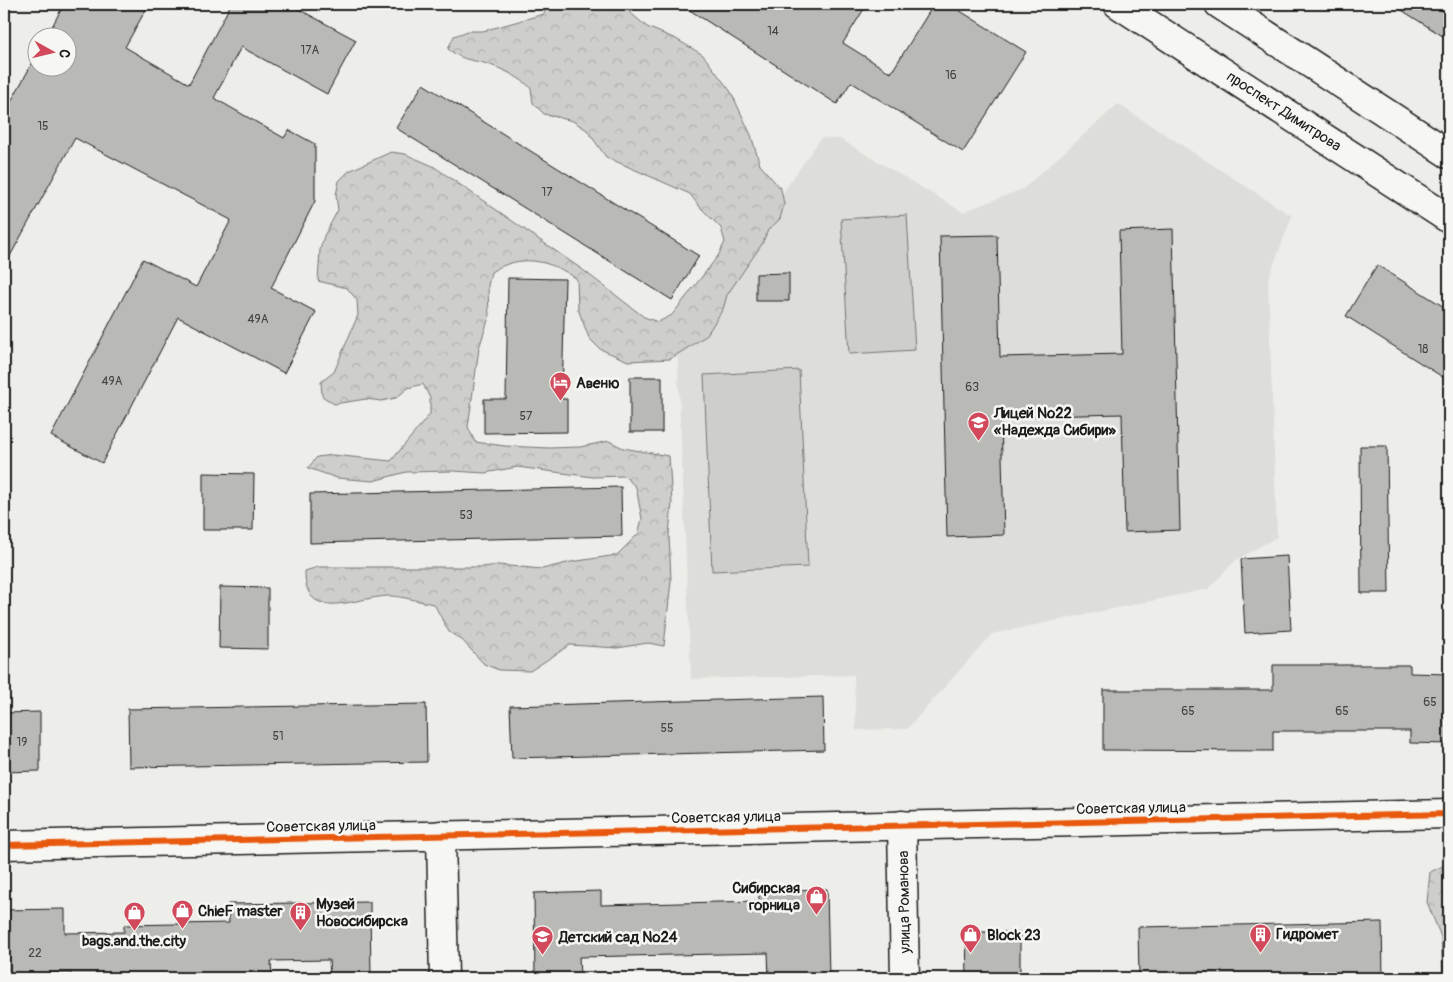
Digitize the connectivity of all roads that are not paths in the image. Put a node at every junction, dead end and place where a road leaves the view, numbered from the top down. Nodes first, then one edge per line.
1 (1118, 4) edge
2 (1219, 4) edge
3 (1449, 154) edge
4 (1449, 219) edge
5 (1449, 814) edge
6 (902, 825) junction
7 (441, 835) junction
8 (4, 845) edge
9 (444, 978) edge
10 (905, 978) edge

1 - 4 street, проспект Димитрова
2 - 3 street
5 - 6 street, Советская улица
6 - 7 street, Советская улица
6 - 10 street, улица Романова
7 - 8 street, Советская улица
7 - 9 street

